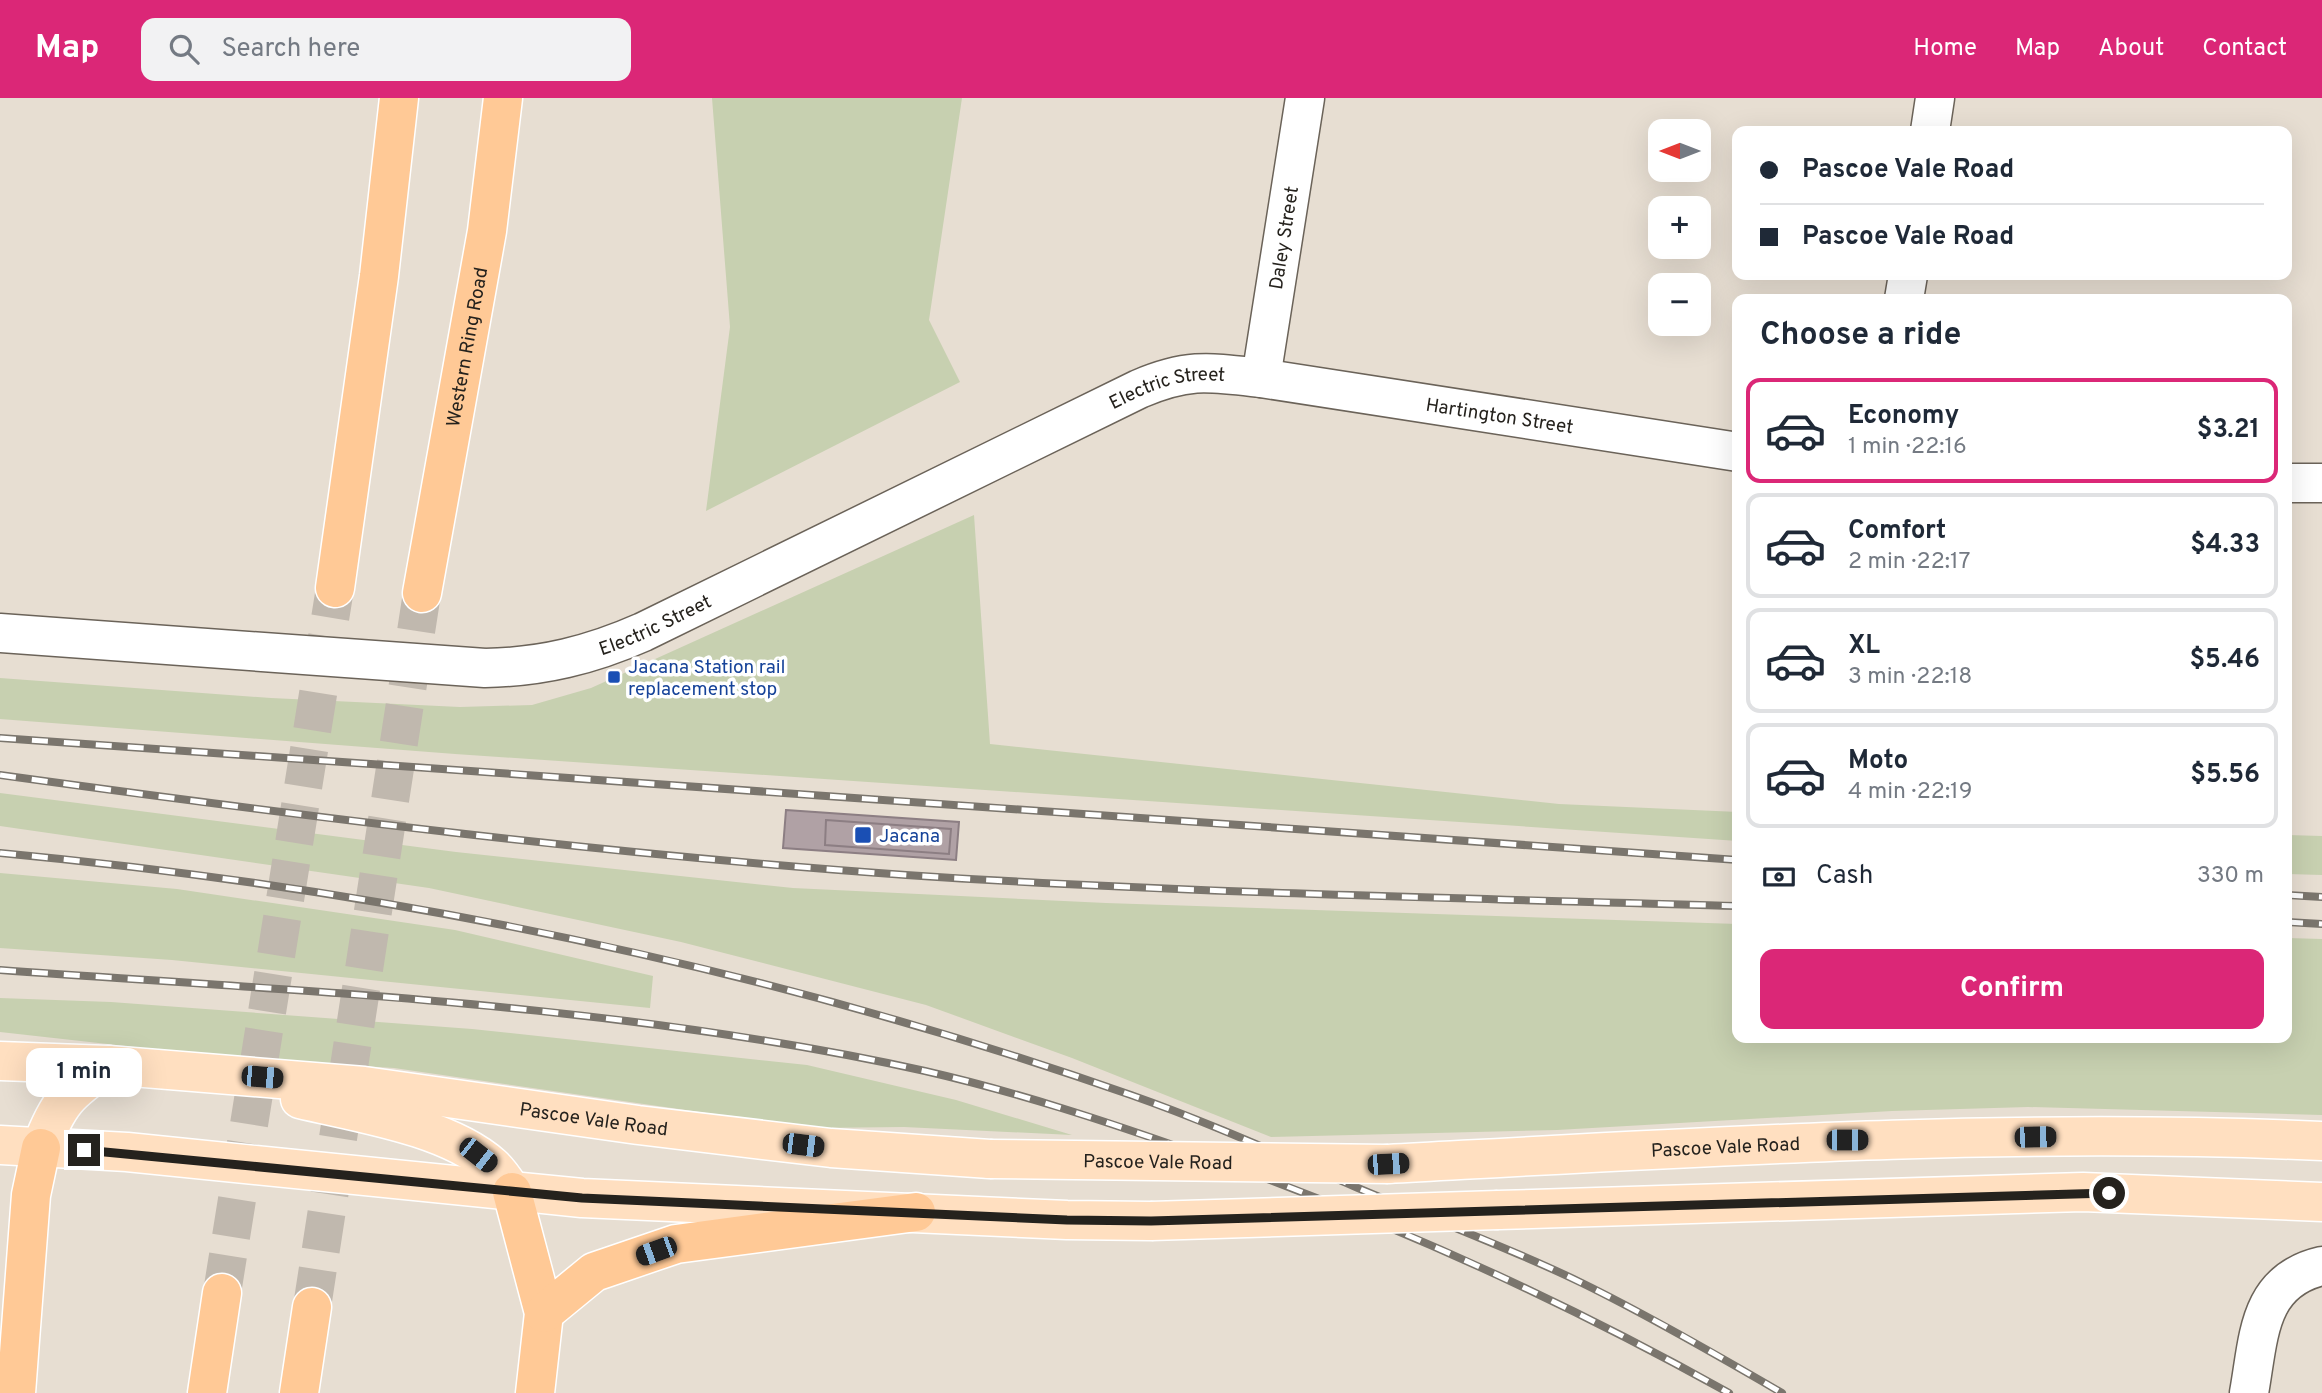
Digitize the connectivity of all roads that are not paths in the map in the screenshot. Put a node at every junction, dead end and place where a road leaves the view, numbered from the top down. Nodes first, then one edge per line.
1 (399, 98) edge
2 (503, 98) edge
3 (1305, 98) edge
4 (1935, 98) edge
5 (1931, 126) edge
6 (1261, 378) junction
7 (1732, 451) edge
8 (2292, 482) edge
9 (2322, 483) edge
10 (335, 588) tunnel mouth
11 (422, 593) tunnel mouth
12 (0, 633) edge
13 (0, 1061) edge
14 (108, 1065) junction
15 (186, 1071) junction
16 (2322, 1141) edge
17 (0, 1145) edge
18 (41, 1148) junction
19 (512, 1192) junction
20 (2322, 1202) edge
21 (916, 1212) junction
22 (2322, 1266) edge
23 (222, 1293) tunnel mouth
24 (312, 1307) tunnel mouth
25 (544, 1313) junction
26 (16, 1393) edge
27 (208, 1393) edge
28 (299, 1393) edge
29 (536, 1393) edge
30 (2249, 1393) edge

1 - 10 highway
2 - 11 highway, Western Ring Road
3 - 6 street, Daley Street
4 - 5 street
6 - 7 street, Hartington Street
6 - 12 street, Electric Street
8 - 9 street
13 - 14 main road, Pascoe Vale Road
14 - 15 main road, Pascoe Vale Road
14 - 18 main road
15 - 16 main road, Pascoe Vale Road, bridge
15 - 19 main road
17 - 18 main road
18 - 19 main road
18 - 26 highway
19 - 21 main road
19 - 25 highway
20 - 21 main road, bridge
21 - 25 highway
22 - 30 street
23 - 27 highway
24 - 28 highway
25 - 29 highway

